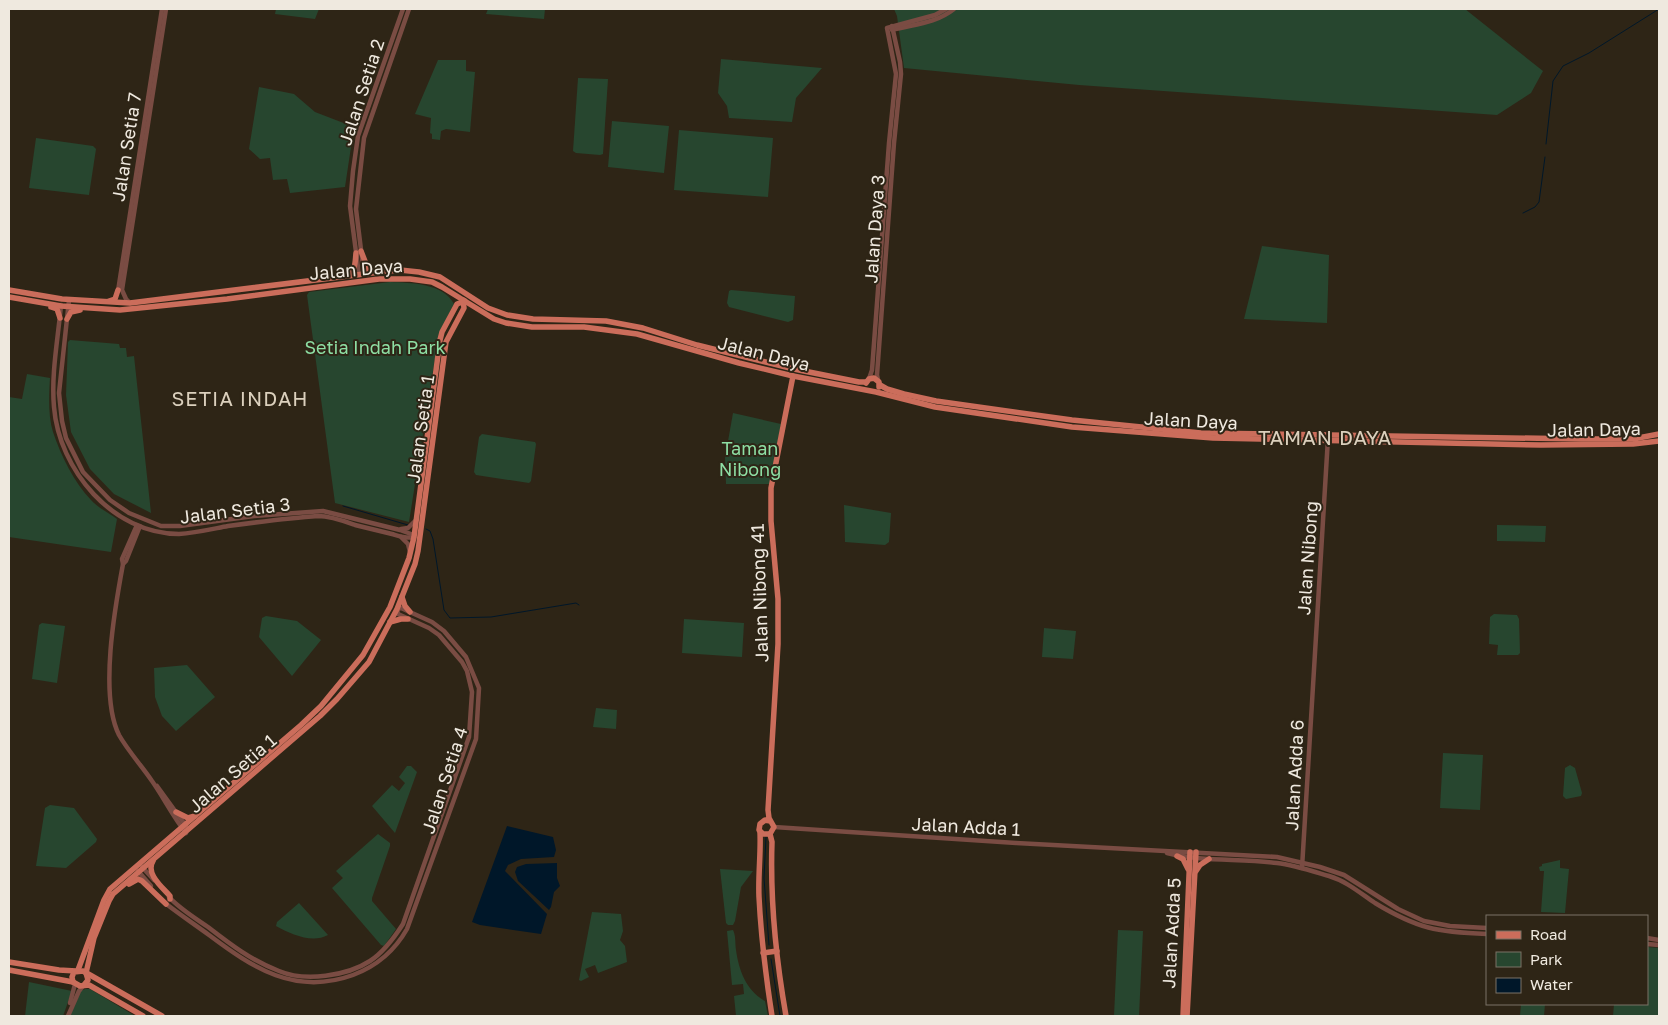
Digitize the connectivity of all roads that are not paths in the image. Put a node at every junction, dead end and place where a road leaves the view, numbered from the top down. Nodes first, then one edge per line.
1 (162, 9) edge
2 (166, 9) edge
3 (403, 9) edge
4 (409, 9) edge
5 (946, 9) edge
6 (954, 9) edge
7 (908, 27) junction
8 (893, 28) junction
9 (898, 47) junction
10 (898, 79) junction
11 (352, 171) junction
12 (357, 186) junction
13 (350, 200) junction
14 (358, 252) junction
15 (380, 272) junction
16 (361, 276) junction
17 (340, 277) junction
18 (380, 279) junction
19 (348, 284) junction
20 (452, 284) junction
21 (9, 290) edge
22 (120, 290) junction
23 (232, 291) junction
24 (448, 291) junction
25 (217, 293) junction
26 (9, 298) edge
27 (227, 299) junction
28 (65, 300) junction
29 (105, 302) junction
30 (130, 302) junction
31 (464, 302) junction
32 (44, 303) junction
33 (116, 303) junction
34 (65, 307) junction
35 (84, 308) junction
36 (488, 308) junction
37 (133, 309) junction
38 (454, 310) junction
39 (478, 310) junction
40 (460, 314) junction
41 (63, 318) junction
42 (793, 376) junction
43 (868, 380) junction
44 (879, 382) junction
45 (872, 392) junction
46 (1659, 434) edge
47 (1328, 438) junction
48 (1659, 441) edge
49 (424, 505) junction
50 (129, 513) junction
51 (417, 515) junction
52 (254, 516) junction
53 (126, 519) junction
54 (267, 520) junction
55 (155, 524) junction
56 (243, 524) junction
57 (139, 525) junction
58 (151, 530) junction
59 (400, 530) junction
60 (135, 534) junction
61 (400, 536) junction
62 (414, 537) junction
63 (410, 554) junction
64 (415, 564) junction
65 (401, 578) junction
66 (402, 597) junction
67 (397, 609) junction
68 (409, 615) junction
69 (390, 622) junction
70 (373, 637) junction
71 (354, 679) junction
72 (1313, 683) joint
73 (340, 685) junction
74 (337, 699) junction
75 (154, 783) junction
76 (176, 812) junction
77 (196, 816) junction
78 (767, 821) junction
79 (774, 828) junction
80 (185, 829) junction
81 (760, 832) junction
82 (770, 834) junction
83 (172, 845) junction
84 (1156, 851) junction
85 (1193, 855) junction
86 (1177, 856) junction
87 (1209, 859) junction
88 (1303, 862) junction
89 (139, 868) junction
90 (1302, 868) junction
91 (1192, 873) junction
92 (113, 894) junction
93 (168, 902) junction
94 (1486, 928) edge
95 (1486, 934) edge
96 (777, 951) junction
97 (763, 953) junction
98 (9, 962) edge
99 (9, 970) edge
100 (77, 971) junction
101 (86, 973) junction
102 (74, 983) junction
103 (84, 985) junction
104 (67, 1016) edge
105 (143, 1016) edge
106 (162, 1016) edge
107 (772, 1016) edge
108 (786, 1016) edge
109 (1183, 1016) edge
110 (1187, 1016) edge

1 - 22 street, Jalan Setia 7
2 - 22 street, Jalan Setia 7
3 - 11 street, Jalan Setia 2
4 - 12 street, Jalan Setia 2
5 - 8 street
6 - 7 street
7 - 8 street
7 - 9 street
8 - 9 street
8 - 10 street
9 - 10 street
10 - 43 street, Jalan Daya 3
10 - 44 street, Jalan Daya 3
11 - 12 street
11 - 13 street, Jalan Setia 2
12 - 13 street
12 - 14 street, Jalan Setia 2
13 - 14 street, Jalan Setia 2
14 - 15 main road
14 - 16 street, Jalan Setia 2
14 - 17 main road
15 - 16 main road, Jalan Daya
15 - 20 main road, Jalan Daya
16 - 17 main road, Jalan Daya
16 - 18 main road
16 - 19 main road
17 - 23 main road, Jalan Daya
18 - 19 main road, Jalan Daya
18 - 24 main road, Jalan Daya
19 - 27 main road, Jalan Daya
20 - 31 main road
20 - 36 main road, Jalan Daya
21 - 28 main road, Jalan Daya
22 - 29 main road
22 - 30 street
22 - 33 street
23 - 25 main road, Jalan Daya
23 - 27 main road
24 - 31 main road, Jalan Daya
24 - 38 main road
25 - 27 main road
25 - 30 main road, Jalan Daya
26 - 32 main road, Jalan Daya
27 - 37 main road, Jalan Daya
28 - 29 main road, Jalan Daya
28 - 34 street, Jalan Setia 3
29 - 33 main road, Jalan Daya
30 - 33 main road, Jalan Daya
31 - 36 main road
31 - 38 main road, Jalan Setia 1
31 - 39 main road, Jalan Daya
31 - 40 main road, Jalan Setia 1
32 - 34 main road, Jalan Daya
32 - 41 main road
33 - 37 main road
34 - 35 main road, Jalan Daya
34 - 41 street, Jalan Setia 3
35 - 37 main road, Jalan Daya
35 - 41 main road
36 - 43 main road, Jalan Daya
38 - 51 main road, Jalan Setia 1
39 - 40 main road
39 - 42 main road, Jalan Daya
40 - 49 main road, Jalan Setia 1
41 - 50 street, Jalan Setia 3
41 - 53 street, Jalan Setia 3
42 - 45 main road, Jalan Daya
42 - 78 main road, Jalan Nibong 41
43 - 44 main road
43 - 45 main road
44 - 45 main road
44 - 47 main road, Jalan Daya
45 - 47 main road, Jalan Daya
46 - 47 main road, Jalan Daya
47 - 48 main road, Jalan Daya
47 - 72 street, Jalan Nibong
49 - 62 main road
49 - 64 main road, Jalan Setia 1
50 - 55 street, Jalan Setia 3
50 - 57 street
51 - 59 street
51 - 62 main road, Jalan Setia 1
52 - 54 street
52 - 55 street, Jalan Setia 3
52 - 56 street
52 - 59 street, Jalan Setia 3
53 - 57 street, Jalan Setia 3
53 - 60 street
54 - 56 street, Jalan Setia 3
54 - 61 street, Jalan Setia 3
55 - 57 street
56 - 58 street, Jalan Setia 3
57 - 58 street, Jalan Setia 3
57 - 60 street
58 - 60 street
59 - 62 street, Jalan Setia 3
60 - 75 street
61 - 62 street, Jalan Setia 3
61 - 63 street
62 - 63 main road, Jalan Setia 1
62 - 64 main road
63 - 65 main road, Jalan Setia 1
64 - 66 main road, Jalan Setia 1
65 - 67 main road
65 - 70 main road, Jalan Setia 1
66 - 67 main road, Jalan Setia 1
66 - 68 main road
67 - 68 street, Jalan Setia 4
67 - 69 main road, Jalan Setia 1
67 - 70 main road
68 - 69 main road
68 - 93 street, Jalan Setia 4
69 - 71 main road, Jalan Setia 1
70 - 73 main road, Jalan Setia 1
71 - 73 main road
71 - 74 main road, Jalan Setia 1
72 - 88 street, Jalan Adda 6
73 - 74 main road
73 - 77 main road, Jalan Setia 1
74 - 80 main road, Jalan Setia 1
75 - 76 street
75 - 80 street
76 - 77 main road
76 - 80 street
77 - 80 main road, Jalan Setia 1
78 - 79 main road
78 - 81 main road
79 - 82 main road
79 - 84 street, Jalan Adda 1
80 - 83 main road, Jalan Setia 1
80 - 89 main road, Jalan Setia 1
81 - 82 main road
81 - 97 main road
82 - 96 main road
83 - 89 main road, Jalan Setia 1
83 - 93 main road
84 - 85 street, Jalan Adda 1
84 - 86 street, Jalan Adda 1
85 - 86 street, Jalan Adda 1
85 - 87 street, Jalan Adda 1
85 - 88 street, Jalan Adda 1
85 - 91 main road, Jalan Adda 5
86 - 91 main road
87 - 90 street, Jalan Adda 1
87 - 91 main road
88 - 90 street, Jalan Adda 6
88 - 94 street, Jalan Adda 1
89 - 92 main road, Jalan Setia 1
89 - 93 street, Jalan Setia 4
89 - 100 main road, Jalan Setia 1
90 - 95 street, Jalan Adda 1
91 - 109 main road, Jalan Adda 5
91 - 110 main road, Jalan Adda 5
92 - 93 main road
92 - 101 main road, Jalan Setia 1
96 - 97 main road
96 - 108 main road
97 - 107 main road
98 - 100 main road
99 - 102 main road
100 - 101 main road
100 - 102 main road
101 - 103 main road
101 - 106 main road
102 - 103 main road
102 - 104 street
103 - 104 street
103 - 105 main road

